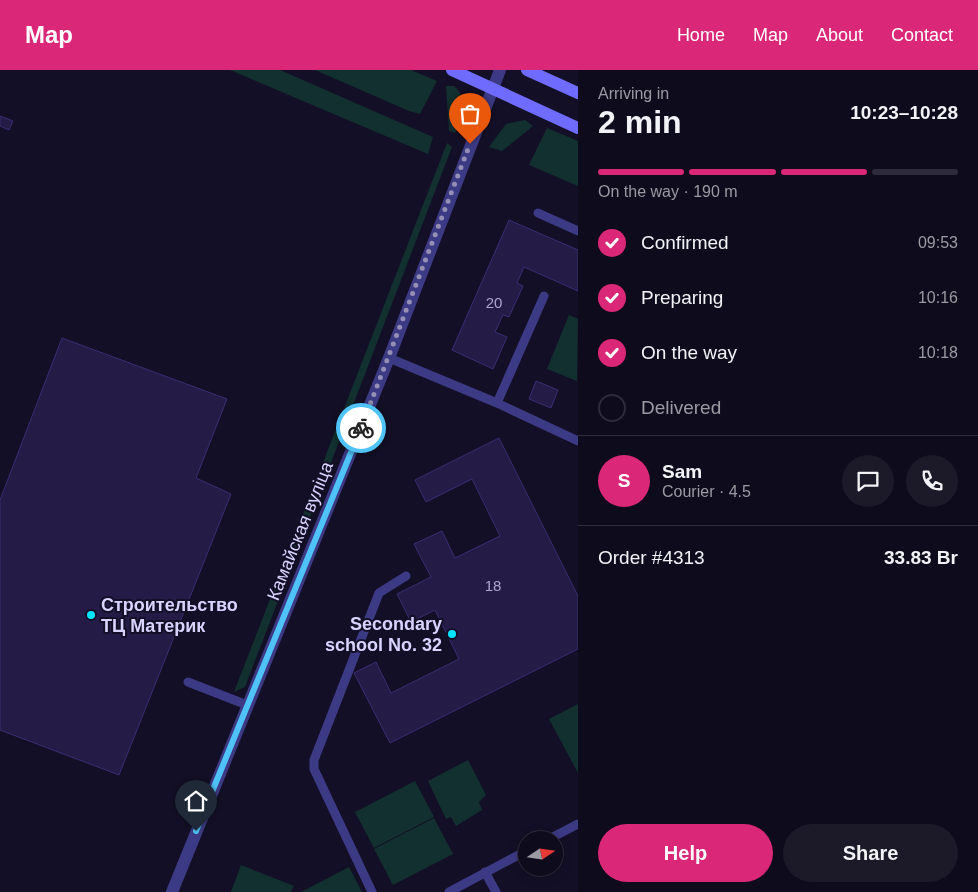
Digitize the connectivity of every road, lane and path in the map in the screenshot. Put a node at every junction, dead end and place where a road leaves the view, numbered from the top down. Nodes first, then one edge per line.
1 (452, 70) edge
2 (500, 70) edge
3 (527, 70) edge
4 (492, 88) junction
5 (578, 93) edge
6 (578, 128) edge
7 (538, 213) dead end
8 (578, 231) edge
9 (544, 296) dead end
10 (389, 358) junction
11 (497, 403) junction
12 (578, 441) edge
13 (406, 576) dead end
14 (188, 682) dead end
15 (247, 705) junction
16 (578, 824) edge
17 (563, 832) edge
18 (518, 855) edge
19 (485, 872) junction
20 (172, 892) edge
21 (372, 892) edge
22 (449, 892) edge
23 (496, 892) edge

1 - 4 main road
2 - 4 street, Камайская вуліца
3 - 5 main road
4 - 6 main road
4 - 10 street, Камайская вуліца
7 - 8 lane
9 - 11 lane
10 - 11 lane
10 - 15 street, Камайская вуліца
11 - 12 lane
13 - 21 lane
14 - 15 lane
15 - 20 street, Камайская вуліца
16 - 17 lane
18 - 19 lane
19 - 22 lane
19 - 23 lane

